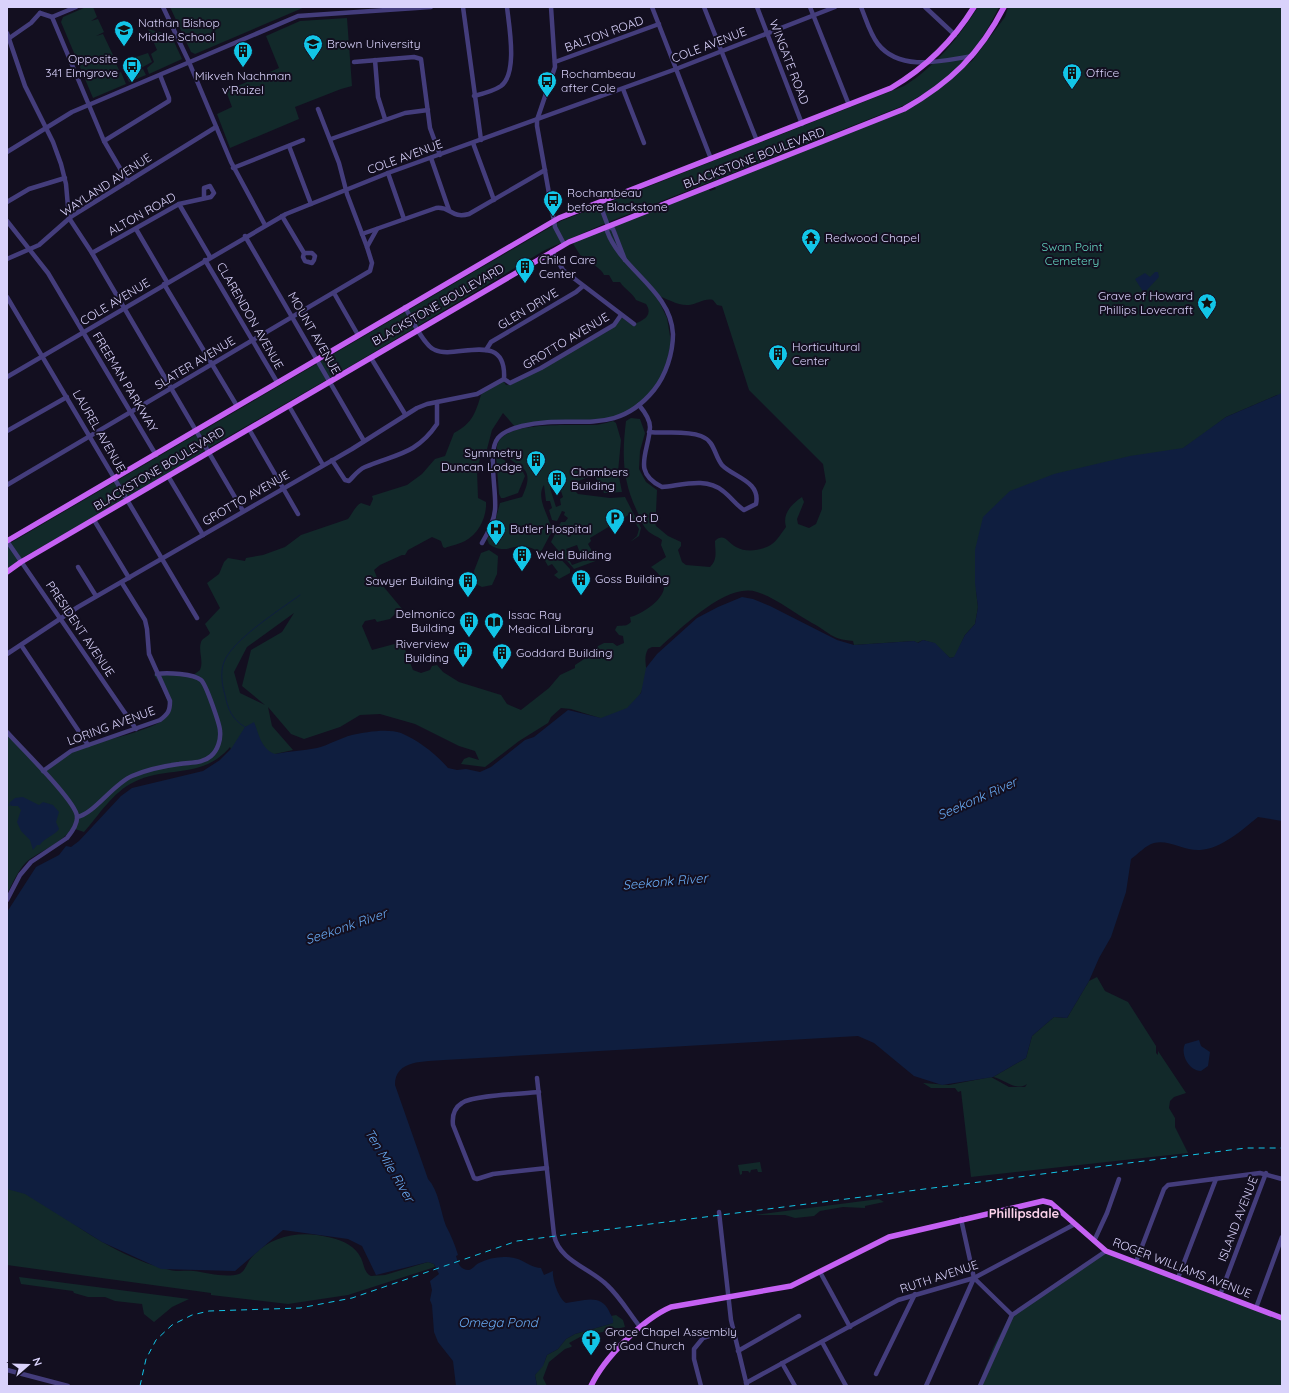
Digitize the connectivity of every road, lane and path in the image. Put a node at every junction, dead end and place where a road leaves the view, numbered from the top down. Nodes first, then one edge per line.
1 (41, 7) edge
2 (76, 7) edge
3 (163, 7) edge
4 (317, 7) edge
5 (416, 7) edge
6 (431, 7) edge
7 (463, 7) edge
8 (507, 7) edge
9 (551, 7) edge
10 (652, 7) edge
11 (704, 7) edge
12 (757, 7) edge
13 (810, 7) edge
14 (835, 7) edge
15 (862, 7) edge
16 (925, 7) edge
17 (974, 7) edge
18 (1004, 7) edge
19 (370, 9) edge
20 (40, 13) junction
21 (317, 13) junction
22 (814, 15) junction
23 (52, 18) junction
24 (659, 24) junction
25 (7, 33) edge
26 (767, 33) junction
27 (955, 35) junction
28 (8, 39) edge
29 (721, 51) junction
30 (973, 55) junction
31 (375, 60) junction
32 (189, 62) junction
33 (354, 62) dead end
34 (555, 62) junction
35 (926, 63) junction
36 (676, 69) junction
37 (160, 74) junction
38 (623, 89) junction
39 (474, 96) junction
40 (849, 105) junction
41 (89, 106) junction
42 (318, 109) dead end
43 (428, 110) junction
44 (385, 120) junction
45 (537, 120) junction
46 (802, 124) junction
47 (216, 127) junction
48 (46, 128) junction
49 (303, 140) dead end
50 (331, 140) junction
51 (481, 140) junction
52 (104, 141) junction
53 (757, 141) junction
54 (473, 143) junction
55 (644, 143) dead end
56 (289, 146) junction
57 (7, 151) edge
58 (440, 155) junction
59 (431, 158) junction
60 (711, 159) junction
61 (233, 168) junction
62 (545, 170) junction
63 (388, 173) junction
64 (65, 178) junction
65 (128, 182) junction
66 (346, 189) junction
67 (204, 198) dead end
68 (494, 200) junction
69 (7, 202) edge
70 (599, 202) junction
71 (179, 204) junction
72 (311, 204) junction
73 (449, 210) junction
74 (282, 216) junction
75 (69, 218) junction
76 (404, 219) junction
77 (554, 220) junction
78 (7, 221) edge
79 (265, 225) junction
80 (608, 226) junction
81 (378, 228) junction
82 (136, 229) junction
83 (362, 234) junction
84 (246, 236) junction
85 (564, 244) junction
86 (367, 247) junction
87 (30, 250) junction
88 (552, 251) junction
89 (92, 253) junction
90 (304, 253) dead end
91 (7, 259) edge
92 (208, 259) junction
93 (166, 283) junction
94 (582, 286) junction
95 (334, 293) junction
96 (7, 297) edge
97 (405, 307) junction
98 (124, 308) junction
99 (621, 315) junction
100 (293, 317) junction
101 (634, 324) dead end
102 (418, 330) junction
103 (84, 332) junction
104 (358, 335) junction
105 (253, 340) junction
106 (486, 350) junction
107 (43, 356) junction
108 (370, 358) junction
109 (318, 359) junction
110 (212, 365) junction
111 (7, 377) edge
112 (504, 379) junction
113 (331, 381) junction
114 (277, 382) junction
115 (172, 389) junction
116 (67, 397) junction
117 (437, 402) junction
118 (639, 405) junction
119 (237, 406) junction
120 (289, 406) junction
121 (131, 412) junction
122 (404, 414) junction
123 (249, 429) junction
124 (7, 431) edge
125 (196, 431) junction
126 (649, 432) junction
127 (90, 436) junction
128 (364, 441) junction
129 (209, 452) junction
130 (156, 455) junction
131 (332, 460) junction
132 (323, 466) junction
133 (168, 476) junction
134 (115, 479) junction
135 (7, 485) edge
136 (283, 488) junction
137 (127, 501) junction
138 (243, 511) junction
139 (298, 514) dead end
140 (94, 520) junction
141 (203, 535) junction
142 (7, 541) edge
143 (482, 543) dead end
144 (162, 560) junction
145 (21, 562) junction
146 (78, 567) dead end
147 (7, 572) edge
148 (129, 578) junction
149 (122, 583) junction
150 (96, 596) junction
151 (60, 618) junction
152 (197, 618) dead end
153 (21, 645) junction
154 (7, 654) edge
155 (157, 674) junction
156 (136, 729) junction
157 (7, 732) edge
158 (88, 745) junction
159 (43, 771) junction
160 (77, 817) junction
161 (7, 900) edge
162 (537, 1078) dead end
163 (539, 1092) junction
164 (547, 1168) junction
165 (1266, 1173) junction
166 (1119, 1179) dead end
167 (1216, 1179) junction
168 (1282, 1179) edge
169 (719, 1212) dead end
170 (961, 1219) junction
171 (1074, 1224) junction
172 (1282, 1237) edge
173 (1094, 1241) junction
174 (1106, 1251) junction
175 (1136, 1262) junction
176 (820, 1272) junction
177 (974, 1278) junction
178 (1178, 1278) junction
179 (915, 1294) junction
180 (1220, 1295) junction
181 (728, 1297) junction
182 (1256, 1308) junction
183 (1012, 1315) junction
184 (799, 1316) dead end
185 (1282, 1318) edge
186 (640, 1327) junction
187 (850, 1327) junction
188 (732, 1328) junction
189 (822, 1342) junction
190 (738, 1352) junction
191 (782, 1363) junction
192 (7, 1370) edge
193 (876, 1374) dead end
194 (746, 1384) edge
195 (68, 1386) edge
196 (591, 1386) edge
197 (701, 1386) edge
198 (795, 1386) edge
199 (846, 1386) edge
200 (926, 1386) edge
201 (980, 1386) edge

1 - 20 street
2 - 23 street
3 - 32 street
4 - 21 street
5 - 6 street
5 - 19 street
7 - 39 street
8 - 39 street
9 - 34 street
10 - 24 street
11 - 29 street
12 - 26 street, WINGATE ROAD
13 - 22 street
14 - 22 street, COLE AVENUE
15 - 35 street
16 - 27 street
17 - 27 main road, BLACKSTONE BOULEVARD
18 - 30 main road, BLACKSTONE BOULEVARD
19 - 21 street
20 - 23 street
20 - 28 street
21 - 32 street
22 - 26 street, COLE AVENUE
22 - 40 street
23 - 41 street
24 - 34 street, BALTON ROAD
24 - 36 street
25 - 28 street
26 - 29 street, COLE AVENUE
26 - 46 street, WINGATE ROAD
27 - 35 main road, BLACKSTONE BOULEVARD
28 - 48 street
29 - 36 street, COLE AVENUE
29 - 53 street
30 - 35 street
30 - 80 main road, BLACKSTONE BOULEVARD
31 - 33 street
31 - 43 street
31 - 44 street
32 - 37 street
32 - 47 street
34 - 45 street
35 - 40 main road, BLACKSTONE BOULEVARD
36 - 38 street, COLE AVENUE
36 - 60 street
37 - 41 street
37 - 52 street
38 - 45 street, COLE AVENUE
38 - 55 street
39 - 51 street
40 - 46 main road, BLACKSTONE BOULEVARD
41 - 48 street
41 - 52 street
42 - 50 street, SLATER AVENUE
43 - 44 street
43 - 58 street
44 - 50 street
45 - 51 street, COLE AVENUE
45 - 62 street
46 - 53 main road, BLACKSTONE BOULEVARD
47 - 61 street
47 - 65 street, WAYLAND AVENUE
48 - 57 street
48 - 64 street
49 - 56 street
50 - 66 street, SLATER AVENUE
51 - 54 street, COLE AVENUE
52 - 65 street
53 - 60 main road, BLACKSTONE BOULEVARD
54 - 58 street, COLE AVENUE
54 - 68 street
56 - 61 street
56 - 72 street
58 - 59 street, COLE AVENUE
59 - 63 street, COLE AVENUE
59 - 73 street
60 - 70 main road, BLACKSTONE BOULEVARD
61 - 79 street
62 - 68 street
62 - 77 street
63 - 66 street, COLE AVENUE
63 - 76 street
64 - 69 street
64 - 75 street
65 - 75 street, WAYLAND AVENUE
66 - 72 street, COLE AVENUE
66 - 83 street, SLATER AVENUE
67 - 71 street, ALTON ROAD
68 - 73 street
70 - 77 main road, BLACKSTONE BOULEVARD
70 - 80 street
71 - 82 street, ALTON ROAD
71 - 92 street, CLARENDON AVENUE
72 - 74 street, COLE AVENUE
73 - 76 street
74 - 79 street, COLE AVENUE
74 - 90 street
75 - 87 street, WAYLAND AVENUE
75 - 89 street
76 - 81 street
77 - 85 street
77 - 97 main road, BLACKSTONE BOULEVARD
78 - 87 street, FREEMAN PARKWAY
79 - 84 street, COLE AVENUE
80 - 85 main road, BLACKSTONE BOULEVARD
80 - 118 street
81 - 83 street
81 - 86 street
82 - 89 street, ALTON ROAD
82 - 93 street
83 - 86 street, SLATER AVENUE
84 - 92 street, COLE AVENUE
84 - 100 street, MOUNT AVENUE
85 - 88 main road, BLACKSTONE BOULEVARD
86 - 95 street, SLATER AVENUE
87 - 91 street, WAYLAND AVENUE
87 - 103 street, FREEMAN PARKWAY
88 - 94 street
88 - 102 main road, BLACKSTONE BOULEVARD
89 - 98 street
92 - 93 street, COLE AVENUE
92 - 105 street, CLARENDON AVENUE
93 - 98 street, COLE AVENUE
93 - 110 street
94 - 99 street
94 - 106 street, GLEN DRIVE
95 - 100 street, SLATER AVENUE
95 - 104 street
96 - 107 street, LAUREL AVENUE
97 - 102 street
97 - 104 main road, BLACKSTONE BOULEVARD
98 - 103 street, COLE AVENUE
98 - 115 street
99 - 101 street
99 - 112 street, GROTTO AVENUE
100 - 105 street, SLATER AVENUE
100 - 109 street, MOUNT AVENUE
102 - 106 street
102 - 108 main road, BLACKSTONE BOULEVARD
103 - 107 street, COLE AVENUE
103 - 121 street, FREEMAN PARKWAY
104 - 109 main road, BLACKSTONE BOULEVARD
105 - 110 street, SLATER AVENUE
105 - 114 street, CLARENDON AVENUE
106 - 112 street
107 - 111 street, COLE AVENUE
107 - 116 street, LAUREL AVENUE
108 - 113 main road, BLACKSTONE BOULEVARD
108 - 122 street
109 - 113 street, MOUNT AVENUE
109 - 114 main road, BLACKSTONE BOULEVARD
110 - 115 street, SLATER AVENUE
110 - 119 street
112 - 117 street, GROTTO AVENUE
113 - 120 main road, BLACKSTONE BOULEVARD
113 - 128 street, MOUNT AVENUE
114 - 119 main road, BLACKSTONE BOULEVARD
115 - 121 street, SLATER AVENUE
115 - 125 street
116 - 124 street
116 - 127 street, LAUREL AVENUE
117 - 122 street, GROTTO AVENUE
117 - 131 street
118 - 126 street
118 - 143 street
119 - 125 main road, BLACKSTONE BOULEVARD
120 - 123 main road, BLACKSTONE BOULEVARD
120 - 132 street
121 - 127 street, SLATER AVENUE
121 - 130 street, FREEMAN PARKWAY
122 - 128 street, GROTTO AVENUE
123 - 129 main road, BLACKSTONE BOULEVARD
123 - 136 street
125 - 129 street
125 - 130 main road, BLACKSTONE BOULEVARD
126 - 126 street
127 - 134 street, LAUREL AVENUE
127 - 135 street, SLATER AVENUE
128 - 131 street, GROTTO AVENUE
129 - 133 main road, BLACKSTONE BOULEVARD
129 - 138 street
130 - 134 main road, BLACKSTONE BOULEVARD
131 - 132 street, GROTTO AVENUE
132 - 136 street, GROTTO AVENUE
133 - 137 main road, BLACKSTONE BOULEVARD
133 - 141 street
134 - 137 street, LAUREL AVENUE
134 - 142 main road, BLACKSTONE BOULEVARD
136 - 138 street, GROTTO AVENUE
136 - 139 street
137 - 140 main road, BLACKSTONE BOULEVARD
137 - 144 street, LAUREL AVENUE
138 - 141 street, GROTTO AVENUE
140 - 145 main road, BLACKSTONE BOULEVARD
140 - 148 street
141 - 144 street, GROTTO AVENUE
142 - 145 street, PRESIDENT AVENUE
144 - 148 street, GROTTO AVENUE
144 - 152 street, LAUREL AVENUE
145 - 147 main road, BLACKSTONE BOULEVARD
145 - 151 street, PRESIDENT AVENUE
146 - 150 street
148 - 149 street, GROTTO AVENUE
149 - 150 street, GROTTO AVENUE
149 - 155 street, LORING AVENUE
150 - 151 street, GROTTO AVENUE
151 - 153 street, GROTTO AVENUE
151 - 156 street, PRESIDENT AVENUE
153 - 154 street, GROTTO AVENUE
153 - 158 street
155 - 156 street, LORING AVENUE
155 - 160 street
156 - 158 street, LORING AVENUE
157 - 159 street
158 - 159 street, LORING AVENUE
159 - 160 street
160 - 161 street
162 - 163 street
163 - 164 street
163 - 164 street
164 - 186 street
165 - 167 street
165 - 168 street
165 - 180 street, ISLAND AVENUE
166 - 173 street
167 - 175 street
167 - 178 street
169 - 181 street
170 - 171 main road, ROGER WILLIAMS AVENUE
170 - 176 main road, ROGER WILLIAMS AVENUE
170 - 177 street
171 - 173 main road, ROGER WILLIAMS AVENUE
171 - 177 street, RUTH AVENUE
172 - 182 street
173 - 174 main road, ROGER WILLIAMS AVENUE
174 - 175 main road, ROGER WILLIAMS AVENUE
174 - 183 street
175 - 178 main road, ROGER WILLIAMS AVENUE
176 - 181 main road, ROGER WILLIAMS AVENUE
176 - 187 street
177 - 179 street, RUTH AVENUE
177 - 183 street
177 - 200 street
178 - 180 main road, ROGER WILLIAMS AVENUE
179 - 187 street, RUTH AVENUE
179 - 193 street
180 - 182 main road, ROGER WILLIAMS AVENUE
181 - 186 main road, ROGER WILLIAMS AVENUE
181 - 188 street
182 - 185 main road, ROGER WILLIAMS AVENUE
183 - 201 street
184 - 190 street
186 - 196 main road, ROGER WILLIAMS AVENUE
187 - 189 street, RUTH AVENUE
188 - 190 street
188 - 197 street
189 - 191 street, RUTH AVENUE
189 - 199 street
190 - 194 street
191 - 194 street, RUTH AVENUE
191 - 198 street
192 - 195 street

